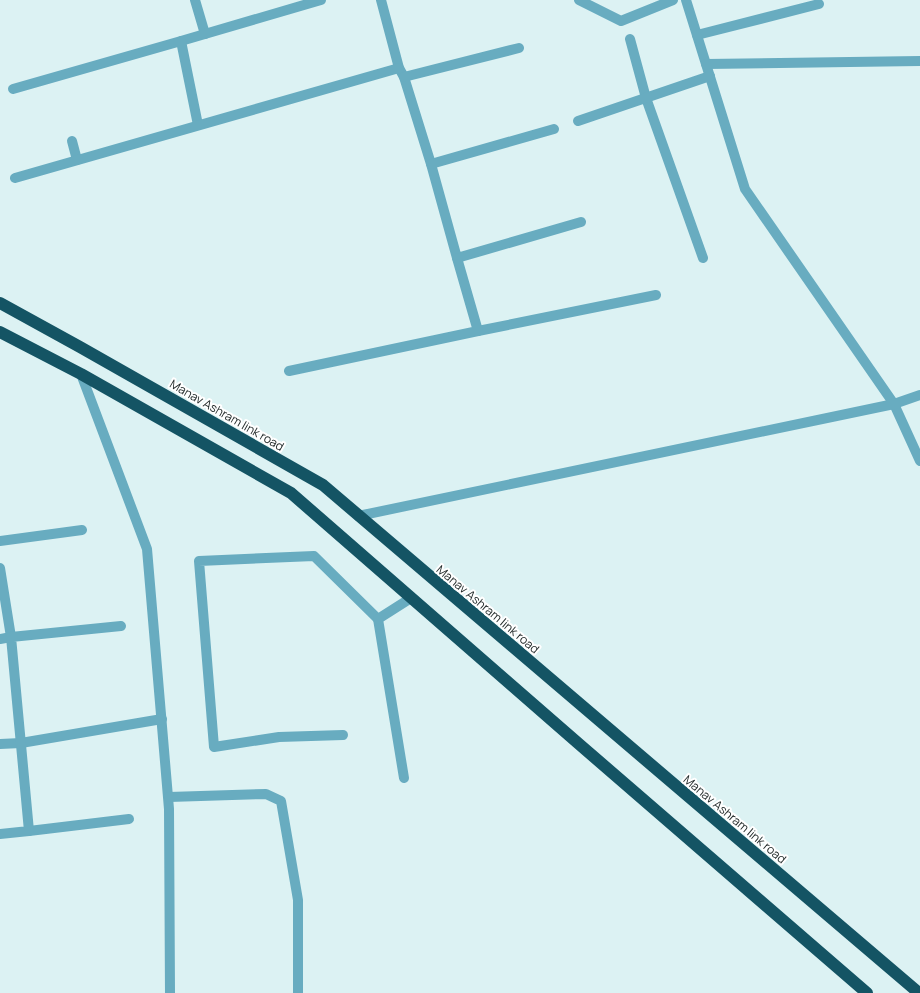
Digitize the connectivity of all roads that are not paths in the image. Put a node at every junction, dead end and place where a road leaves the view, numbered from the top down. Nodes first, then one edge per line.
1 (195, 0) edge
2 (321, 0) edge
3 (381, 0) edge
4 (579, 0) edge
5 (673, 0) edge
6 (686, 0) edge
7 (819, 4) dead end
8 (205, 34) junction
9 (697, 35) junction
10 (630, 39) dead end
11 (181, 41) junction
12 (519, 48) dead end
13 (920, 61) edge
14 (706, 64) junction
15 (399, 68) junction
16 (710, 76) junction
17 (404, 78) junction
18 (13, 88) dead end
19 (646, 98) junction
20 (578, 121) dead end
21 (198, 125) junction
22 (554, 129) dead end
23 (72, 140) dead end
24 (77, 160) junction
25 (431, 164) junction
26 (15, 178) dead end
27 (581, 222) dead end
28 (457, 258) junction
29 (703, 258) dead end
30 (656, 295) dead end
31 (0, 303) edge
32 (478, 331) junction
33 (0, 332) edge
34 (289, 371) dead end
35 (82, 374) junction
36 (920, 395) edge
37 (894, 404) junction
38 (920, 461) edge
39 (358, 516) junction
40 (82, 530) dead end
41 (0, 541) edge
42 (0, 568) edge
43 (411, 598) junction
44 (378, 619) junction
45 (121, 626) dead end
46 (11, 637) junction
47 (0, 639) edge
48 (162, 719) junction
49 (343, 736) dead end
50 (21, 743) junction
51 (0, 744) edge
52 (404, 778) dead end
53 (169, 797) junction
54 (129, 819) dead end
55 (29, 831) junction
56 (0, 834) edge
57 (170, 993) edge
58 (298, 993) edge
59 (867, 993) edge
60 (919, 993) edge

1 - 8 street
2 - 8 street
3 - 15 street
4 - 5 street
6 - 9 street
7 - 9 street
8 - 11 street
9 - 14 street
10 - 19 street
11 - 18 street
11 - 21 street
12 - 17 street
13 - 14 street
14 - 16 street
15 - 17 street
15 - 21 street
16 - 19 street
16 - 37 street
17 - 25 street
19 - 20 street
19 - 29 street
21 - 24 street
22 - 25 street
23 - 24 street
24 - 26 street
25 - 28 street
27 - 28 street
28 - 32 street
30 - 32 street
31 - 39 highway, Manav Ashram link road
32 - 34 street
33 - 35 highway
35 - 43 highway
35 - 48 street
36 - 37 street
37 - 38 street
37 - 39 street
39 - 60 highway, Manav Ashram link road
40 - 41 street
42 - 46 street
43 - 44 street
43 - 59 highway
44 - 49 street
44 - 52 street
45 - 46 street
46 - 47 street
46 - 50 street
48 - 50 street
48 - 53 street
50 - 51 street
50 - 55 street
53 - 57 street
53 - 58 street
54 - 55 street
55 - 56 street

